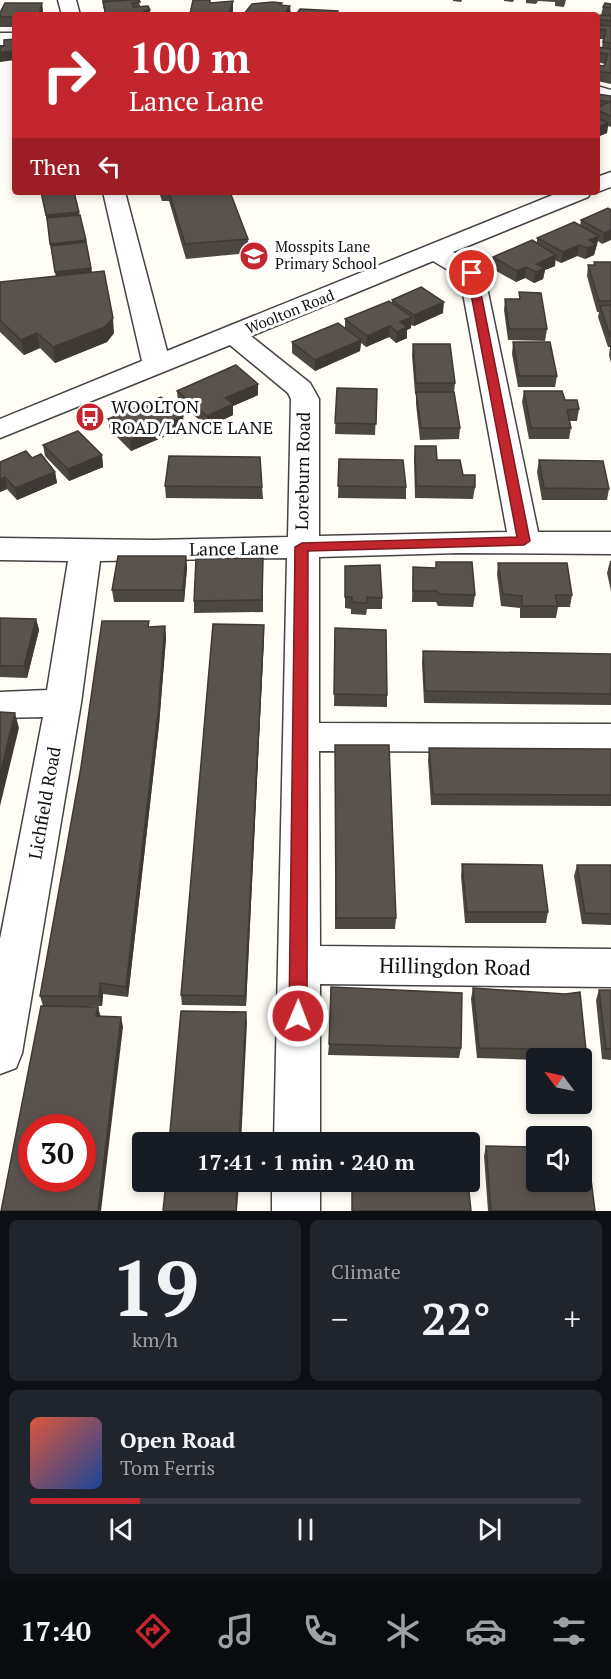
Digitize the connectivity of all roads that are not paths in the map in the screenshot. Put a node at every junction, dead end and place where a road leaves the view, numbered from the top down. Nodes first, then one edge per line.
1 (115, 195) edge
2 (573, 195) edge
3 (435, 252) junction
4 (234, 335) junction
5 (157, 365) junction
6 (0, 429) edge
7 (524, 541) junction
8 (611, 543) edge
9 (302, 547) junction
10 (0, 549) edge
11 (85, 552) junction
12 (63, 703) junction
13 (0, 705) edge
14 (300, 737) junction
15 (611, 738) edge
16 (14, 897) edge
17 (299, 965) junction
18 (611, 969) edge
19 (0, 1053) edge
20 (297, 1132) edge
21 (296, 1192) edge
22 (296, 1211) edge

1 - 5 street
2 - 3 street, Woolton Road
3 - 4 street, Woolton Road
3 - 7 street
4 - 5 street, Woolton Road
4 - 9 street, Loreburn Road
5 - 6 street, Woolton Road
7 - 8 street, Lance Lane
7 - 9 street, Lance Lane
9 - 11 street, Lance Lane
9 - 14 street, Loreburn Road
10 - 11 street, Lance Lane
11 - 12 street, Lichfield Road
12 - 13 street
12 - 16 street, Lichfield Road
14 - 15 street
14 - 17 street, Loreburn Road
16 - 19 street, Lichfield Road
17 - 18 street, Hillingdon Road
17 - 20 street, Loreburn Road
21 - 22 street

